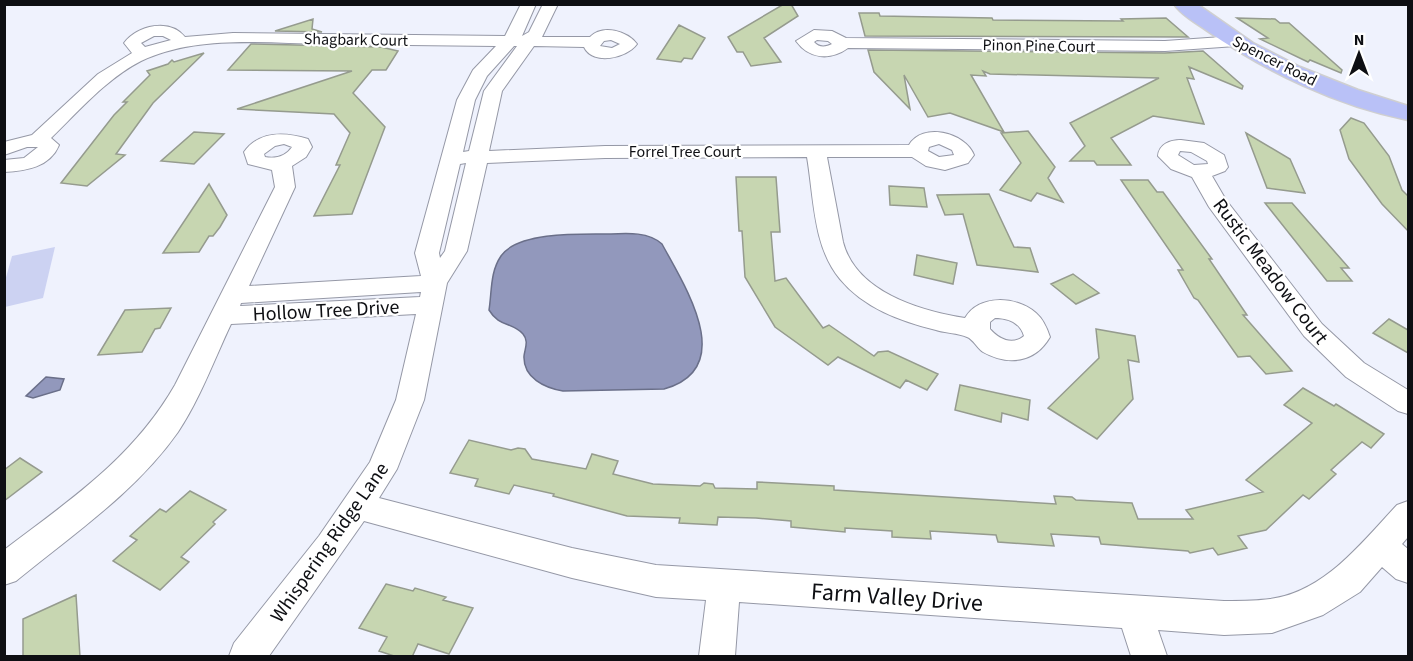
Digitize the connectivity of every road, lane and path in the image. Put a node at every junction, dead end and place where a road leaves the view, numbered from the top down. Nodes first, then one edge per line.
1 (529, 4) edge
2 (550, 4) edge
3 (1183, 4) edge
4 (510, 41) junction
5 (532, 41) junction
6 (1236, 41) junction
7 (592, 42) dead end
8 (842, 43) dead end
9 (1408, 113) edge
10 (37, 140) junction
11 (4, 149) edge
12 (816, 150) junction
13 (918, 151) dead end
14 (478, 157) junction
15 (452, 158) junction
16 (281, 162) dead end
17 (4, 166) edge
18 (1199, 171) dead end
19 (433, 294) junction
20 (227, 306) junction
21 (977, 329) dead end
22 (1408, 404) edge
23 (358, 506) junction
24 (1408, 515) edge
25 (1379, 546) junction
26 (1408, 568) edge
27 (4, 570) edge
28 (724, 586) junction
29 (1134, 612) junction
30 (247, 657) edge
31 (717, 657) edge
32 (1149, 657) edge

1 - 4 street, Whispering Ridge Lane
2 - 5 street, Whispering Ridge Lane
3 - 6 main road, Spencer Road
4 - 5 street, Shagbark Court
4 - 10 street, Shagbark Court
4 - 15 street, Whispering Ridge Lane
5 - 7 street, Shagbark Court
5 - 14 street, Whispering Ridge Lane
6 - 8 street, Pinon Pine Court
6 - 9 main road, Spencer Road
10 - 11 street, Shagbark Court
10 - 17 street
12 - 13 street, Forrel Tree Court
12 - 14 street, Forrel Tree Court
12 - 21 street
14 - 15 street, Forrel Tree Court
14 - 19 street, Whispering Ridge Lane
15 - 19 street, Whispering Ridge Lane
16 - 20 street
18 - 22 street, Rustic Meadow Court
19 - 20 street, Hollow Tree Drive
19 - 23 street, Whispering Ridge Lane
20 - 27 street
23 - 28 street, Farm Valley Drive
23 - 30 street, Whispering Ridge Lane
24 - 25 street, Farm Valley Drive
25 - 26 street
25 - 29 street, Farm Valley Drive
28 - 29 street, Farm Valley Drive
28 - 31 street
29 - 32 street

